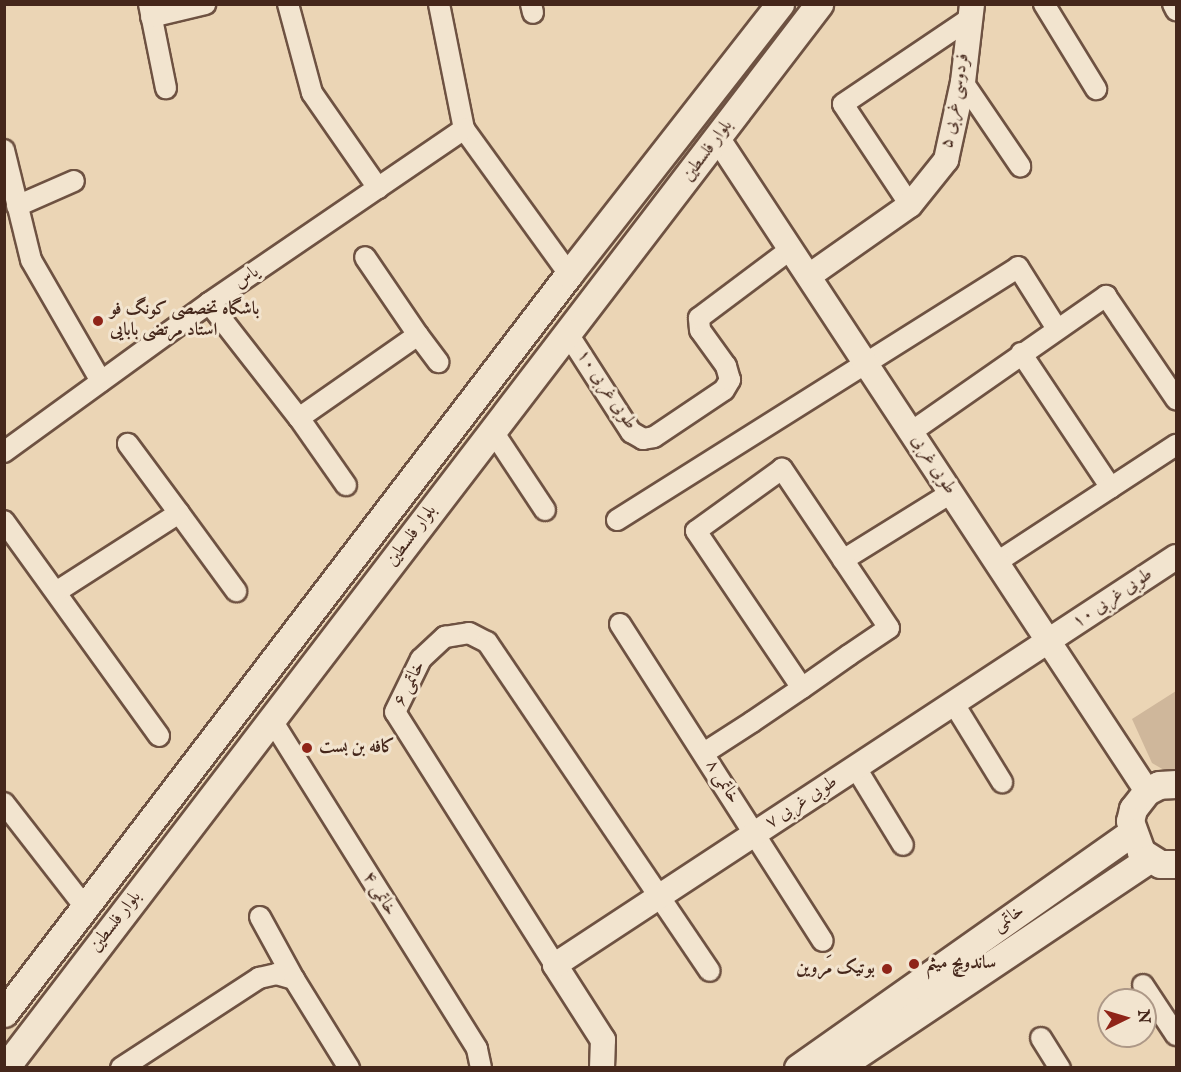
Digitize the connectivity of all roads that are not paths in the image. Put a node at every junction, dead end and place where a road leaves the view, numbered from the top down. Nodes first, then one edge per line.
1 (205, 4) edge
2 (288, 4) edge
3 (439, 4) edge
4 (780, 4) edge
5 (819, 4) edge
6 (1044, 4) edge
7 (1173, 4) edge
8 (1176, 10) edge
9 (150, 11) edge
10 (971, 12) edge
11 (963, 82) junction
12 (166, 88) dead end
13 (1096, 89) dead end
14 (464, 129) junction
15 (718, 139) junction
16 (4, 150) edge
17 (1020, 166) dead end
18 (74, 181) dead end
19 (378, 188) junction
20 (909, 205) junction
21 (17, 206) junction
22 (790, 249) junction
23 (365, 256) dead end
24 (569, 274) junction
25 (809, 276) junction
26 (209, 303) junction
27 (1057, 329) junction
28 (568, 334) junction
29 (418, 335) junction
30 (1021, 352) junction
31 (438, 362) dead end
32 (865, 362) junction
33 (101, 381) junction
34 (1176, 399) edge
35 (299, 418) junction
36 (492, 430) junction
37 (911, 432) junction
38 (128, 444) dead end
39 (1176, 445) edge
40 (4, 452) edge
41 (346, 485) dead end
42 (1111, 488) junction
43 (951, 493) junction
44 (545, 510) dead end
45 (180, 513) junction
46 (617, 520) dead end
47 (4, 521) edge
48 (1176, 557) edge
49 (843, 560) junction
50 (997, 562) junction
51 (236, 591) dead end
52 (56, 592) junction
53 (620, 624) dead end
54 (1049, 642) junction
55 (802, 688) junction
56 (954, 704) junction
57 (273, 722) junction
58 (159, 736) dead end
59 (704, 753) junction
60 (856, 768) junction
61 (1002, 782) dead end
62 (1176, 784) edge
63 (1147, 791) junction
64 (4, 803) edge
65 (1131, 833) junction
66 (755, 834) junction
67 (903, 845) dead end
68 (1149, 859) junction
69 (1176, 864) edge
70 (660, 896) junction
71 (85, 907) junction
72 (260, 917) dead end
73 (823, 940) dead end
74 (555, 965) junction
75 (710, 971) dead end
76 (294, 979) junction
77 (1143, 985) dead end
78 (4, 1013) edge
79 (1176, 1035) edge
80 (1041, 1038) dead end
81 (9, 1065) edge
82 (121, 1068) edge
83 (349, 1068) edge
84 (481, 1068) edge
85 (602, 1068) edge
86 (798, 1068) edge
87 (837, 1068) edge
88 (1060, 1068) edge

1 - 9 street
2 - 19 street
3 - 14 street
4 - 24 main road, بلوار فلسطین
5 - 15 main road, بلوار فلسطین
6 - 13 street
7 - 8 street
9 - 12 street
10 - 11 street, فردوسی غربی ۵
10 - 20 street
11 - 17 street
11 - 20 street, فردوسی غربی ۵
14 - 19 street, یاس
14 - 24 street
15 - 22 street, طوبی غربی
15 - 28 main road, بلوار فلسطین
16 - 21 street
18 - 21 street
19 - 26 street, یاس
20 - 25 street, فردوسی غربی ۵
21 - 33 street
22 - 25 street, طوبی غربی
22 - 28 street, طوبی غربی ۱۰
23 - 29 street
24 - 71 main road, بلوار فلسطین
25 - 32 street, طوبی غربی
26 - 33 street, یاس
26 - 35 street
27 - 30 street
27 - 32 street
27 - 34 street
28 - 36 main road, بلوار فلسطین
29 - 31 street
29 - 35 street
30 - 37 street
30 - 42 street
32 - 37 street, طوبی غربی
32 - 46 street
33 - 40 street, یاس
35 - 41 street
36 - 44 street
36 - 57 main road, بلوار فلسطین
37 - 43 street, طوبی غربی
38 - 45 street
39 - 42 street
42 - 50 street
43 - 49 street
43 - 50 street, طوبی غربی
45 - 51 street
45 - 52 street
47 - 52 street
48 - 54 street, طوبی غربی ۱۰
49 - 55 street
49 - 55 street
50 - 54 street, طوبی غربی
52 - 58 street
53 - 59 street, خاتمی ۸
54 - 56 street, طوبی غربی ۷
54 - 63 street, طوبی غربی
55 - 59 street
56 - 60 street, طوبی غربی ۷
56 - 61 street
57 - 81 main road, بلوار فلسطین
57 - 84 street, خاتمی ۴
59 - 66 street, خاتمی ۸
60 - 66 street, طوبی غربی ۷
60 - 67 street
62 - 63 main road
63 - 65 main road
64 - 71 street
65 - 68 main road
65 - 86 main road, خاتمی
66 - 70 street, طوبی غربی ۷
66 - 73 street, خاتمی ۸
68 - 69 main road
68 - 87 main road, خاتمی
70 - 74 street, طوبی غربی ۷
70 - 74 street, خاتمی ۶
70 - 75 street
71 - 78 main road, بلوار فلسطین
72 - 76 street
74 - 85 street, خاتمی ۶
76 - 82 street
76 - 83 street
77 - 79 street
80 - 88 street

